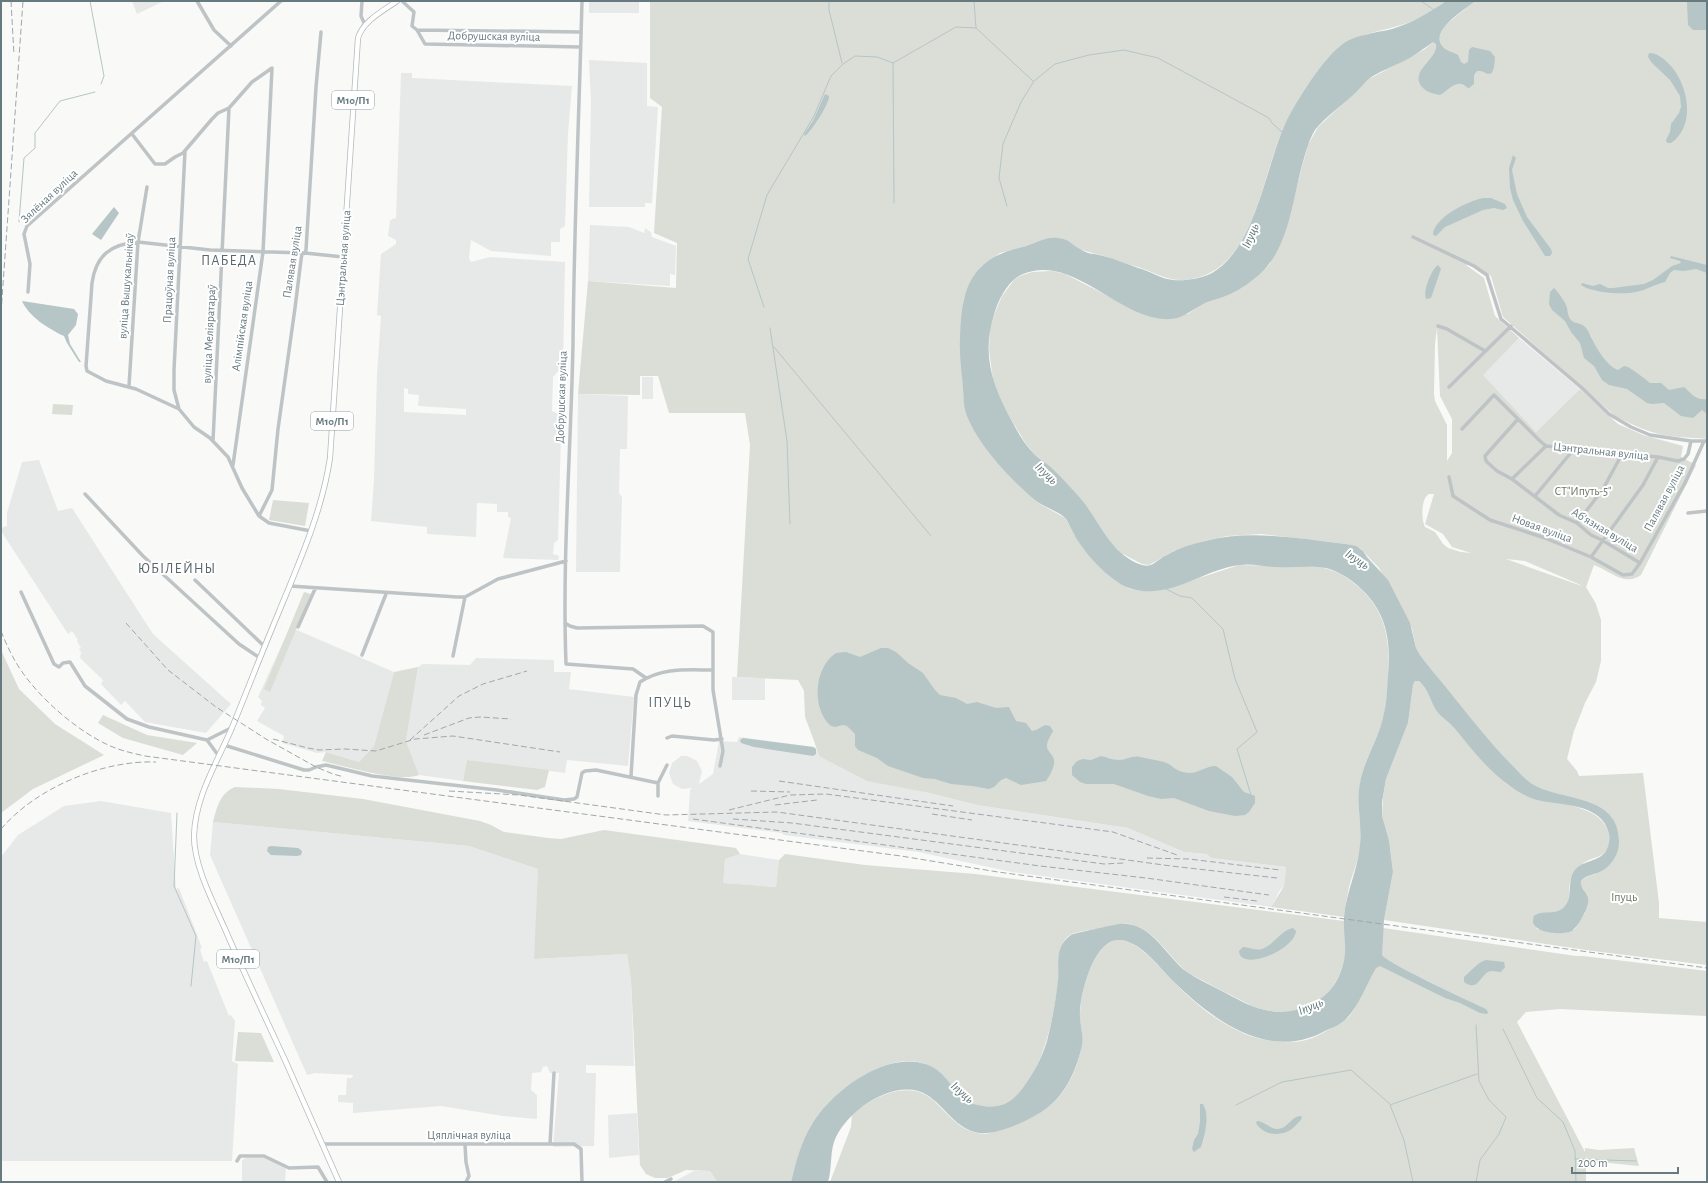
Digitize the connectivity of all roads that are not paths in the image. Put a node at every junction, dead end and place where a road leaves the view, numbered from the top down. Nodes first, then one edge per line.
1 (197, 1) edge
2 (281, 1) edge
3 (362, 1) edge
4 (397, 1) edge
5 (402, 1) edge
6 (582, 1) edge
7 (365, 25) junction
8 (417, 30) junction
9 (321, 32) dead end
10 (581, 32) junction
11 (231, 46) junction
12 (580, 47) junction
13 (229, 108) junction
14 (132, 134) junction
15 (185, 151) junction
16 (147, 187) dead end
17 (1413, 237) dead end
18 (138, 242) junction
19 (182, 245) junction
20 (222, 250) junction
21 (263, 252) junction
22 (305, 253) junction
23 (343, 257) junction
24 (28, 292) dead end
25 (1438, 326) dead end
26 (1511, 326) junction
27 (1485, 351) junction
28 (130, 386) junction
29 (1449, 387) dead end
30 (178, 410) junction
31 (1518, 419) junction
32 (1462, 429) dead end
33 (213, 441) junction
34 (1691, 441) junction
35 (1705, 441) edge
36 (1546, 446) junction
37 (1574, 449) junction
38 (1622, 454) junction
39 (1658, 457) junction
40 (233, 465) junction
41 (1449, 477) dead end
42 (1512, 479) junction
43 (85, 494) dead end
44 (1535, 496) junction
45 (1707, 511) edge
46 (1688, 513) dead end
47 (259, 516) junction
48 (1576, 523) junction
49 (311, 531) junction
50 (1602, 540) junction
51 (1590, 557) junction
52 (566, 561) junction
53 (1640, 563) junction
54 (195, 580) dead end
55 (290, 586) junction
56 (315, 589) junction
57 (21, 592) dead end
58 (386, 594) junction
59 (465, 596) junction
60 (565, 623) junction
61 (298, 627) dead end
62 (265, 647) junction
63 (362, 655) dead end
64 (453, 656) dead end
65 (260, 658) junction
66 (713, 670) junction
67 (646, 678) junction
68 (231, 728) junction
69 (667, 738) dead end
70 (207, 740) junction
71 (722, 740) junction
72 (224, 744) junction
73 (218, 756) junction
74 (667, 765) dead end
75 (720, 766) dead end
76 (631, 776) junction
77 (658, 783) junction
78 (658, 796) dead end
79 (554, 1073) dead end
80 (322, 1144) junction
81 (550, 1144) junction
82 (465, 1145) junction
83 (237, 1161) dead end
84 (671, 1179) dead end
85 (327, 1182) edge
86 (339, 1182) edge
87 (466, 1182) edge
88 (582, 1182) edge
89 (666, 1182) edge

1 - 11 street
2 - 11 street, Зялёная вуліца
3 - 7 street
4 - 7 main road
5 - 8 street
6 - 10 street, Добрушская вуліца
7 - 23 main road, Цэнтральная вуліца / М10/П1
8 - 10 street
8 - 12 street, Добрушская вуліца
9 - 22 street, Палявая вуліца
10 - 12 street, Добрушская вуліца
11 - 14 street, Зялёная вуліца
12 - 52 street, Добрушская вуліца
13 - 15 street
13 - 20 street, вуліца Меліяратараў
13 - 21 street, Алімпійская вуліца
14 - 15 street
14 - 24 street, Зялёная вуліца
15 - 19 street, Працоўная вуліца
16 - 18 street, вуліца Вышукальнікаў
17 - 26 street
18 - 19 street
18 - 28 street, вуліца Вышукальнікаў
18 - 28 street
19 - 20 street
19 - 30 street, Працоўная вуліца
20 - 21 street
20 - 33 street, вуліца Меліяратараў
21 - 22 street
21 - 40 street, Алімпійская вуліца
22 - 23 street
22 - 47 street, Палявая вуліца
23 - 49 main road, Цэнтральная вуліца / М10/П1
25 - 27 street
26 - 27 street
26 - 34 street
27 - 29 street
28 - 30 street
30 - 33 street
31 - 32 street, Цэнтральная вуліца
31 - 36 street, Цэнтральная вуліца
31 - 42 street, Абʼязная вуліца
33 - 40 street
34 - 35 street
34 - 39 street, Цэнтральная вуліца
35 - 53 street, Палявая вуліца
36 - 37 street, Цэнтральная вуліца
36 - 42 street
37 - 38 street, Цэнтральная вуліца
37 - 44 street
38 - 39 street, Цэнтральная вуліца
38 - 48 street
39 - 50 street
40 - 47 street
41 - 51 street, Новая вуліца
42 - 44 street, Абʼязная вуліца
43 - 65 street
44 - 48 street, Абʼязная вуліца
45 - 46 street
47 - 49 street
48 - 50 street, Абʼязная вуліца
49 - 55 main road, М10/П1
50 - 51 street
50 - 53 street, Абʼязная вуліца
51 - 53 street, Новая вуліца
52 - 59 street
52 - 60 street, Добрушская вуліца
54 - 62 street
55 - 56 street
55 - 62 main road, М10/П1
56 - 58 street
56 - 61 street
57 - 70 street
58 - 59 street
58 - 63 street
59 - 64 street
60 - 66 street
60 - 67 street, Добрушская вуліца
62 - 65 main road, М10/П1
65 - 68 main road, М10/П1
66 - 67 street
66 - 71 street
67 - 76 street
68 - 70 street
68 - 72 main road, М10/П1
69 - 71 street
70 - 73 street
71 - 75 street
72 - 73 main road, М10/П1
72 - 76 street
73 - 80 main road, М10/П1
74 - 77 street
76 - 77 street
77 - 78 street
79 - 81 street
80 - 82 street, Цяплічная вуліца
80 - 86 main road, М10/П1
81 - 82 street, Цяплічная вуліца
81 - 88 street, Цяплічная вуліца
82 - 87 street
83 - 85 street
84 - 89 street

